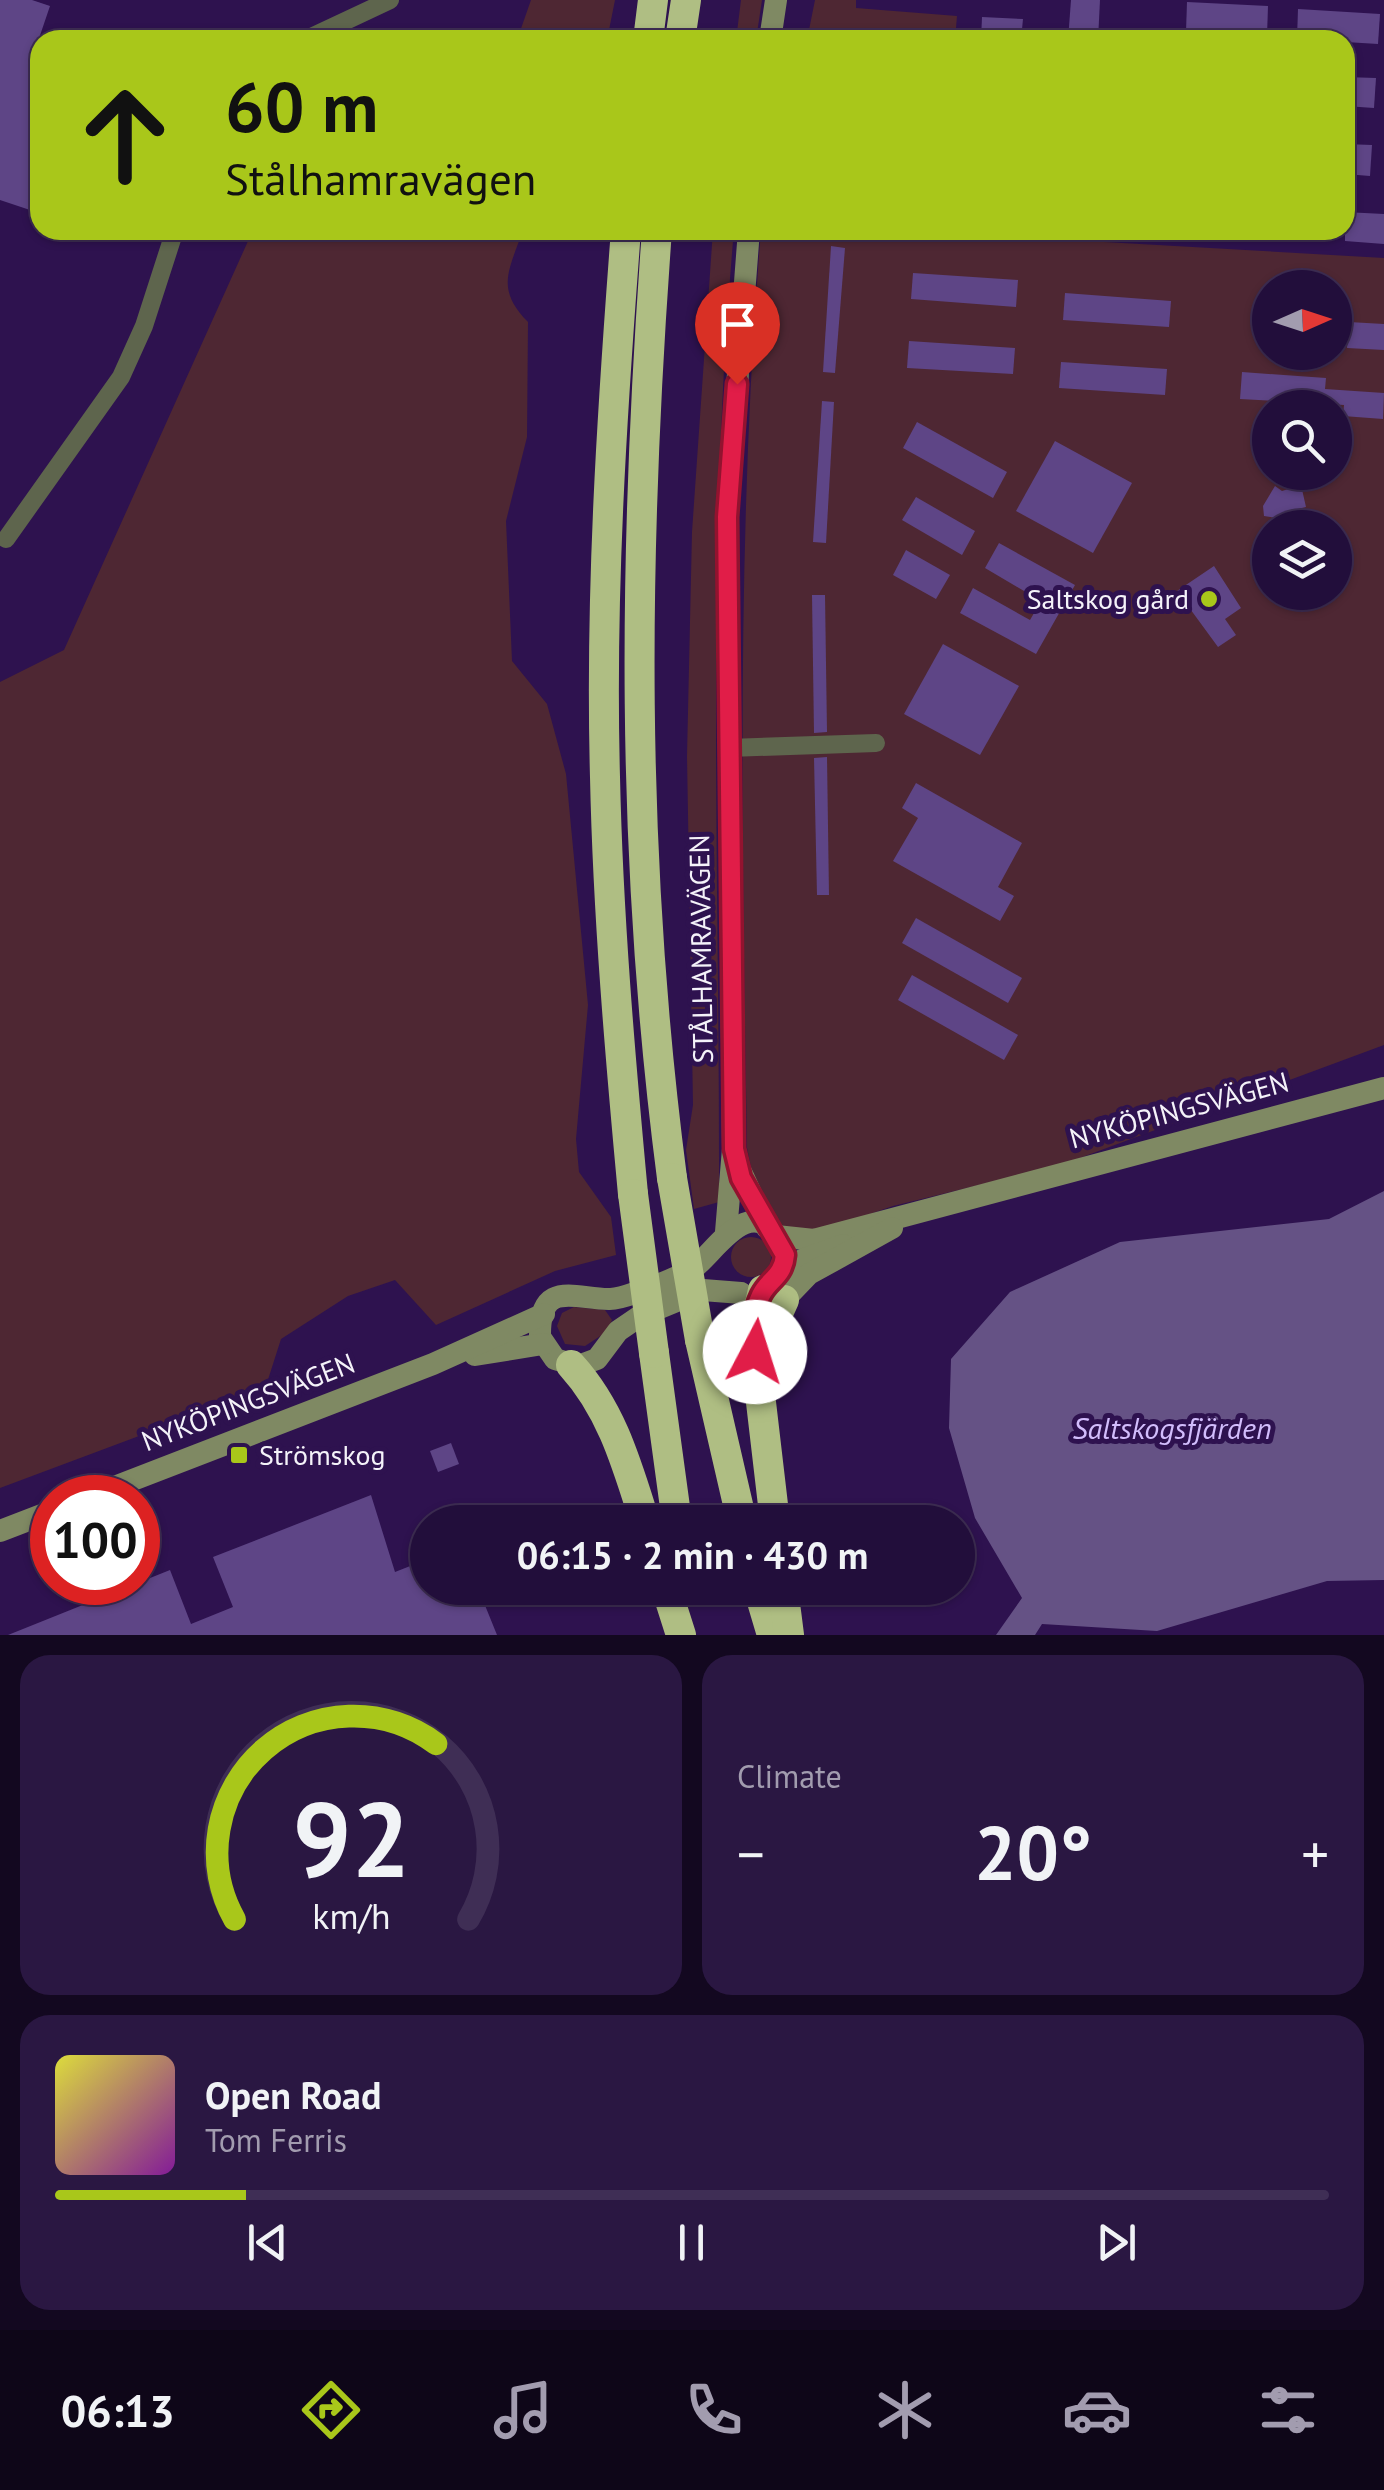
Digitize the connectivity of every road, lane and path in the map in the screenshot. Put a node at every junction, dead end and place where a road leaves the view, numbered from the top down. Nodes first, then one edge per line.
1 (390, 0) edge
2 (653, 0) edge
3 (686, 0) edge
4 (776, 0) edge
5 (326, 30) edge
6 (649, 30) edge
7 (682, 30) edge
8 (772, 30) edge
9 (173, 240) edge
10 (625, 240) edge
11 (657, 240) edge
12 (748, 240) edge
13 (6, 539) dead end
14 (876, 743) dead end
15 (729, 748) junction
16 (1384, 1088) edge
17 (734, 1149) junction
18 (990, 1192) junction
19 (772, 1232) junction
20 (723, 1236) junction
21 (767, 1290) junction
22 (544, 1314) junction
23 (542, 1344) junction
24 (432, 1364) junction
25 (571, 1365) junction
26 (145, 1475) edge
27 (639, 1505) edge
28 (675, 1505) edge
29 (738, 1505) edge
30 (773, 1505) edge
31 (30, 1519) edge
32 (0, 1532) edge
33 (671, 1605) edge
34 (691, 1605) edge
35 (763, 1605) edge
36 (785, 1605) edge
37 (681, 1635) edge
38 (696, 1635) edge
39 (772, 1635) edge
40 (789, 1635) edge

1 - 5 street
2 - 6 highway
3 - 7 highway
4 - 8 main road
9 - 13 street
10 - 28 highway, bridge
11 - 29 highway, bridge
12 - 15 main road, STÅLHAMRAVÄGEN
14 - 15 street
15 - 17 main road, STÅLHAMRAVÄGEN
16 - 18 main road, NYKÖPINGSVÄGEN
17 - 19 main road, STÅLHAMRAVÄGEN
17 - 20 main road, STÅLHAMRAVÄGEN
18 - 19 main road, NYKÖPINGSVÄGEN
18 - 21 main road, NYKÖPINGSVÄGEN
19 - 20 main road
19 - 21 main road
20 - 21 main road
20 - 22 main road, NYKÖPINGSVÄGEN
21 - 25 main road
21 - 30 highway
22 - 23 main road
22 - 24 main road, NYKÖPINGSVÄGEN
23 - 24 main road, NYKÖPINGSVÄGEN
23 - 25 main road
24 - 26 main road, NYKÖPINGSVÄGEN
25 - 27 highway
31 - 32 main road
33 - 37 highway
34 - 38 highway
35 - 39 highway
36 - 40 highway

